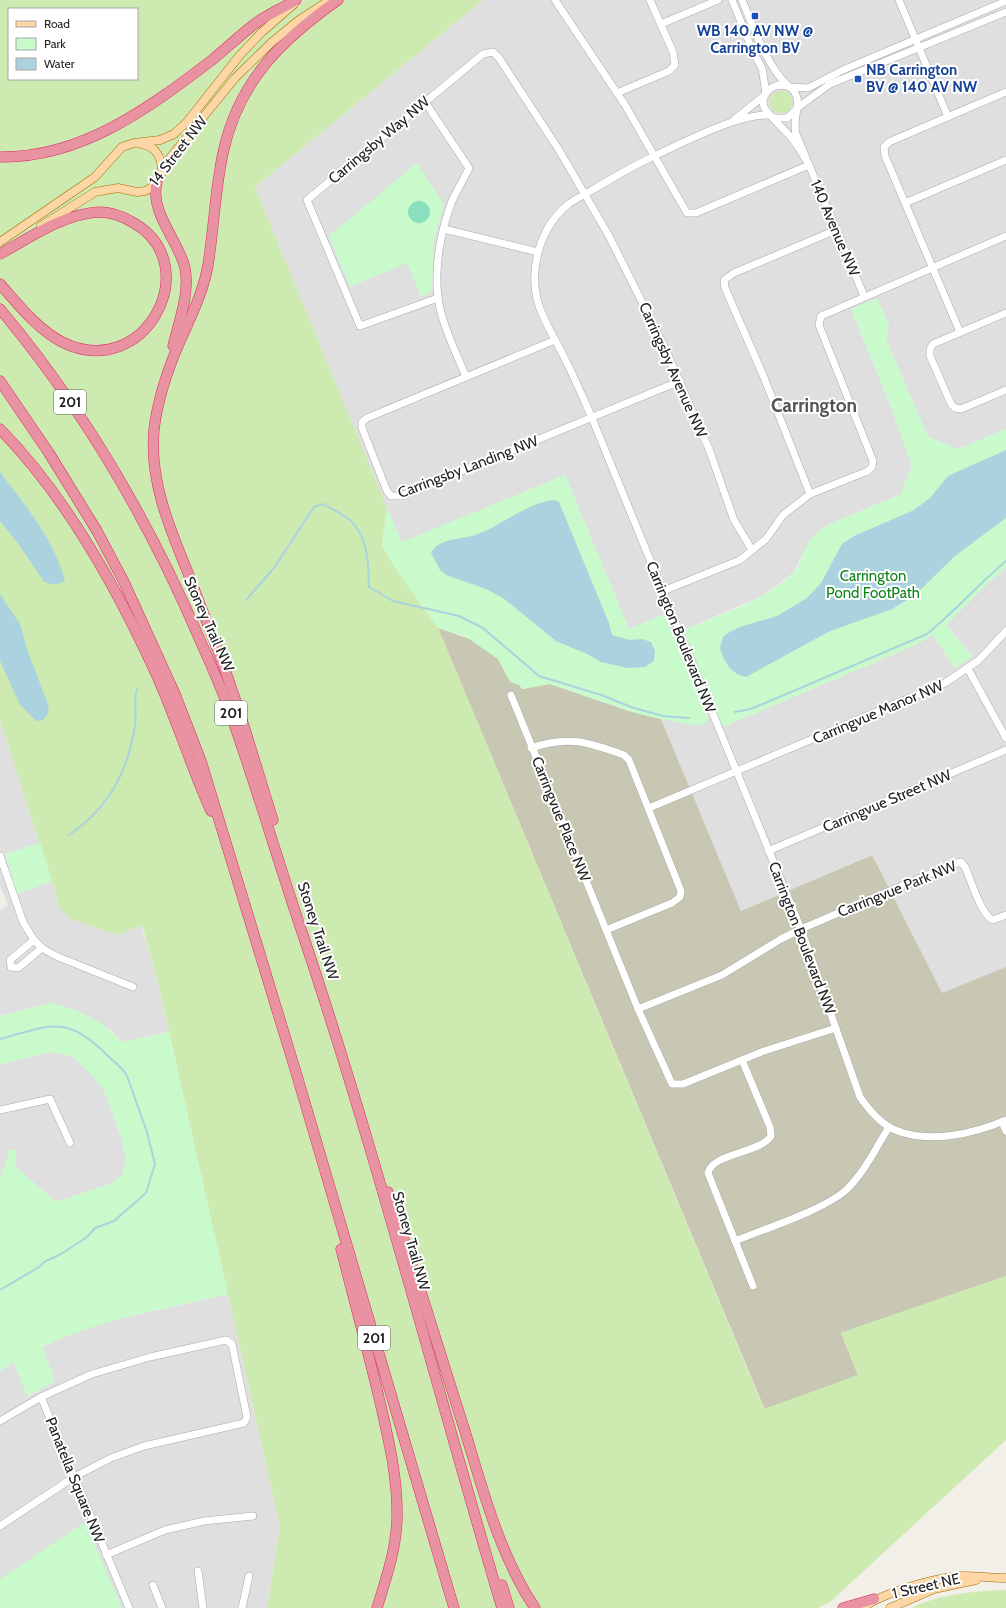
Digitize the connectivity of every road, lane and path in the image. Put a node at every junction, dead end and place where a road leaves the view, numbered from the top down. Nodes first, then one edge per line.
1 (296, 0) edge
2 (299, 0) edge
3 (330, 0) edge
4 (338, 0) edge
5 (555, 0) edge
6 (650, 0) edge
7 (718, 0) edge
8 (732, 0) edge
9 (742, 0) edge
10 (899, 0) edge
11 (1006, 1) edge
12 (1006, 12) edge
13 (661, 24) junction
14 (916, 39) junction
15 (919, 48) junction
16 (789, 87) junction
17 (1006, 92) edge
18 (617, 93) junction
19 (765, 94) junction
20 (425, 102) junction
21 (797, 108) junction
22 (771, 116) junction
23 (948, 117) junction
24 (732, 121) junction
25 (134, 143) junction
26 (0, 156) edge
27 (655, 156) junction
28 (1006, 160) edge
29 (807, 163) junction
30 (162, 172) junction
31 (157, 182) junction
32 (586, 194) junction
33 (905, 203) junction
34 (444, 229) junction
35 (836, 230) junction
36 (1006, 236) edge
37 (0, 242) edge
38 (538, 252) junction
39 (0, 254) edge
40 (933, 268) junction
41 (0, 284) edge
42 (864, 296) junction
43 (438, 298) junction
44 (0, 309) edge
45 (1006, 313) edge
46 (960, 332) junction
47 (555, 340) junction
48 (166, 375) junction
49 (466, 377) junction
50 (0, 381) edge
51 (680, 381) junction
52 (0, 389) edge
53 (1006, 390) edge
54 (592, 418) junction
55 (28, 420) junction
56 (0, 429) edge
57 (810, 494) junction
58 (752, 550) junction
59 (663, 592) junction
60 (1006, 631) edge
61 (968, 669) junction
62 (511, 695) dead end
63 (1006, 738) edge
64 (531, 748) junction
65 (1006, 750) edge
66 (736, 772) junction
67 (649, 808) junction
68 (226, 843) junction
69 (768, 851) junction
70 (0, 856) edge
71 (1006, 915) edge
72 (801, 929) junction
73 (606, 930) junction
74 (303, 936) junction
75 (34, 940) junction
76 (42, 948) junction
77 (133, 987) dead end
78 (638, 1009) junction
79 (836, 1028) junction
80 (742, 1060) junction
81 (295, 1069) junction
82 (348, 1074) junction
83 (0, 1110) edge
84 (1004, 1121) edge
85 (889, 1127) junction
86 (1006, 1131) edge
87 (70, 1143) dead end
88 (735, 1241) junction
89 (754, 1286) dead end
90 (41, 1396) junction
91 (0, 1421) edge
92 (74, 1477) junction
93 (252, 1516) dead end
94 (475, 1518) junction
95 (0, 1526) edge
96 (106, 1555) junction
97 (198, 1571) dead end
98 (249, 1576) dead end
99 (992, 1578) junction
100 (1006, 1578) edge
101 (153, 1585) dead end
102 (874, 1599) junction
103 (129, 1608) edge
104 (162, 1608) edge
105 (203, 1608) edge
106 (242, 1608) edge
107 (377, 1608) edge
108 (454, 1608) edge
109 (502, 1608) edge
110 (509, 1608) edge
111 (535, 1608) edge
112 (843, 1608) edge
113 (862, 1608) edge
114 (890, 1608) edge

1 - 26 highway
2 - 25 main road, 14 Street NW
3 - 30 main road, 14 Street NW
4 - 48 highway
5 - 18 street
6 - 13 street
7 - 13 street
8 - 19 street, 140 Avenue NW
9 - 16 street, 140 Avenue NW
10 - 14 street
11 - 14 street
12 - 15 street
13 - 18 street
14 - 15 street
14 - 16 street
15 - 21 street
15 - 23 street
16 - 19 street
16 - 21 street, 140 Avenue NW
17 - 23 street
18 - 27 street
19 - 22 street, 140 Avenue NW
19 - 24 street, Carrington Boulevard NW
20 - 32 street, Carringsby Way NW
20 - 34 street
20 - 43 street, Carringsby Way NW
21 - 22 street
21 - 29 street, 140 Avenue NW
22 - 24 street, Carrington Boulevard NW
22 - 29 street, 140 Avenue NW
23 - 33 street
24 - 27 street, Carrington Boulevard NW
25 - 30 main road
25 - 37 main road, 14 Street NW
27 - 29 street
27 - 32 street, Carrington Boulevard NW
28 - 33 street
29 - 35 street, 140 Avenue NW
30 - 31 main road, 14 Street NW
31 - 39 main road, 14 Street NW
31 - 48 highway
32 - 38 street, Carrington Boulevard NW
32 - 51 street, Carringsby Avenue NW
33 - 40 street
34 - 38 street
34 - 43 street
35 - 42 street, 140 Avenue NW
35 - 57 street
36 - 40 street
38 - 47 street, Carrington Boulevard NW
39 - 41 highway
40 - 42 street
40 - 46 street
42 - 57 street
43 - 49 street
44 - 74 highway, Stoney Trail NW / 201
45 - 46 street
46 - 53 street
47 - 49 street, Carringsby Landing NW
47 - 54 street, Carrington Boulevard NW
48 - 74 highway
49 - 54 street, Carringsby Landing NW
50 - 55 highway, 201
51 - 54 street
51 - 58 street, Carringsby Avenue NW
52 - 55 highway
54 - 59 street, Carrington Boulevard NW
55 - 68 highway, 201
56 - 68 highway
57 - 58 street
58 - 59 street
59 - 66 street, Carrington Boulevard NW
60 - 61 street, Carringvue Manor NW
61 - 63 street
61 - 66 street, Carringvue Manor NW
62 - 64 street
64 - 67 street, Carringvue Place NW
64 - 73 street, Carringvue Place NW
65 - 69 street, Carringvue Street NW
66 - 67 street, Carringvue Manor NW
66 - 69 street, Carrington Boulevard NW
67 - 73 street, Carringvue Place NW
68 - 81 highway, 201
69 - 72 street, Carrington Boulevard NW
70 - 75 street
71 - 72 street, Carringvue Park NW
72 - 78 street
72 - 79 street, Carrington Boulevard NW
73 - 78 street, Carringvue Place NW
74 - 82 highway, Stoney Trail NW / 201
75 - 76 street
75 - 76 street
76 - 77 street
78 - 80 street, Carringvue Place NW
79 - 80 street, Carringvue Place NW
79 - 85 street, Carrington Boulevard NW
80 - 88 street
81 - 107 highway
81 - 108 highway, 201
82 - 94 highway, Stoney Trail NW / 201
82 - 111 highway
83 - 87 street
84 - 85 street, Carrington Boulevard NW
84 - 86 street
85 - 88 street
88 - 89 street
90 - 91 street, Panatella Square NW
90 - 92 street, Panatella Square NW
90 - 92 street
92 - 95 street
92 - 96 street, Panatella Square NW
93 - 96 street
94 - 109 highway, Stoney Trail NW / 201
94 - 110 highway
96 - 103 street, Panatella Square NW
97 - 105 street
98 - 106 street
99 - 100 main road, 1 Street NE
99 - 102 main road, 1 Street NE
99 - 114 main road, 1 Street NE
101 - 104 street
102 - 112 highway
102 - 113 main road, 1 Street NE

